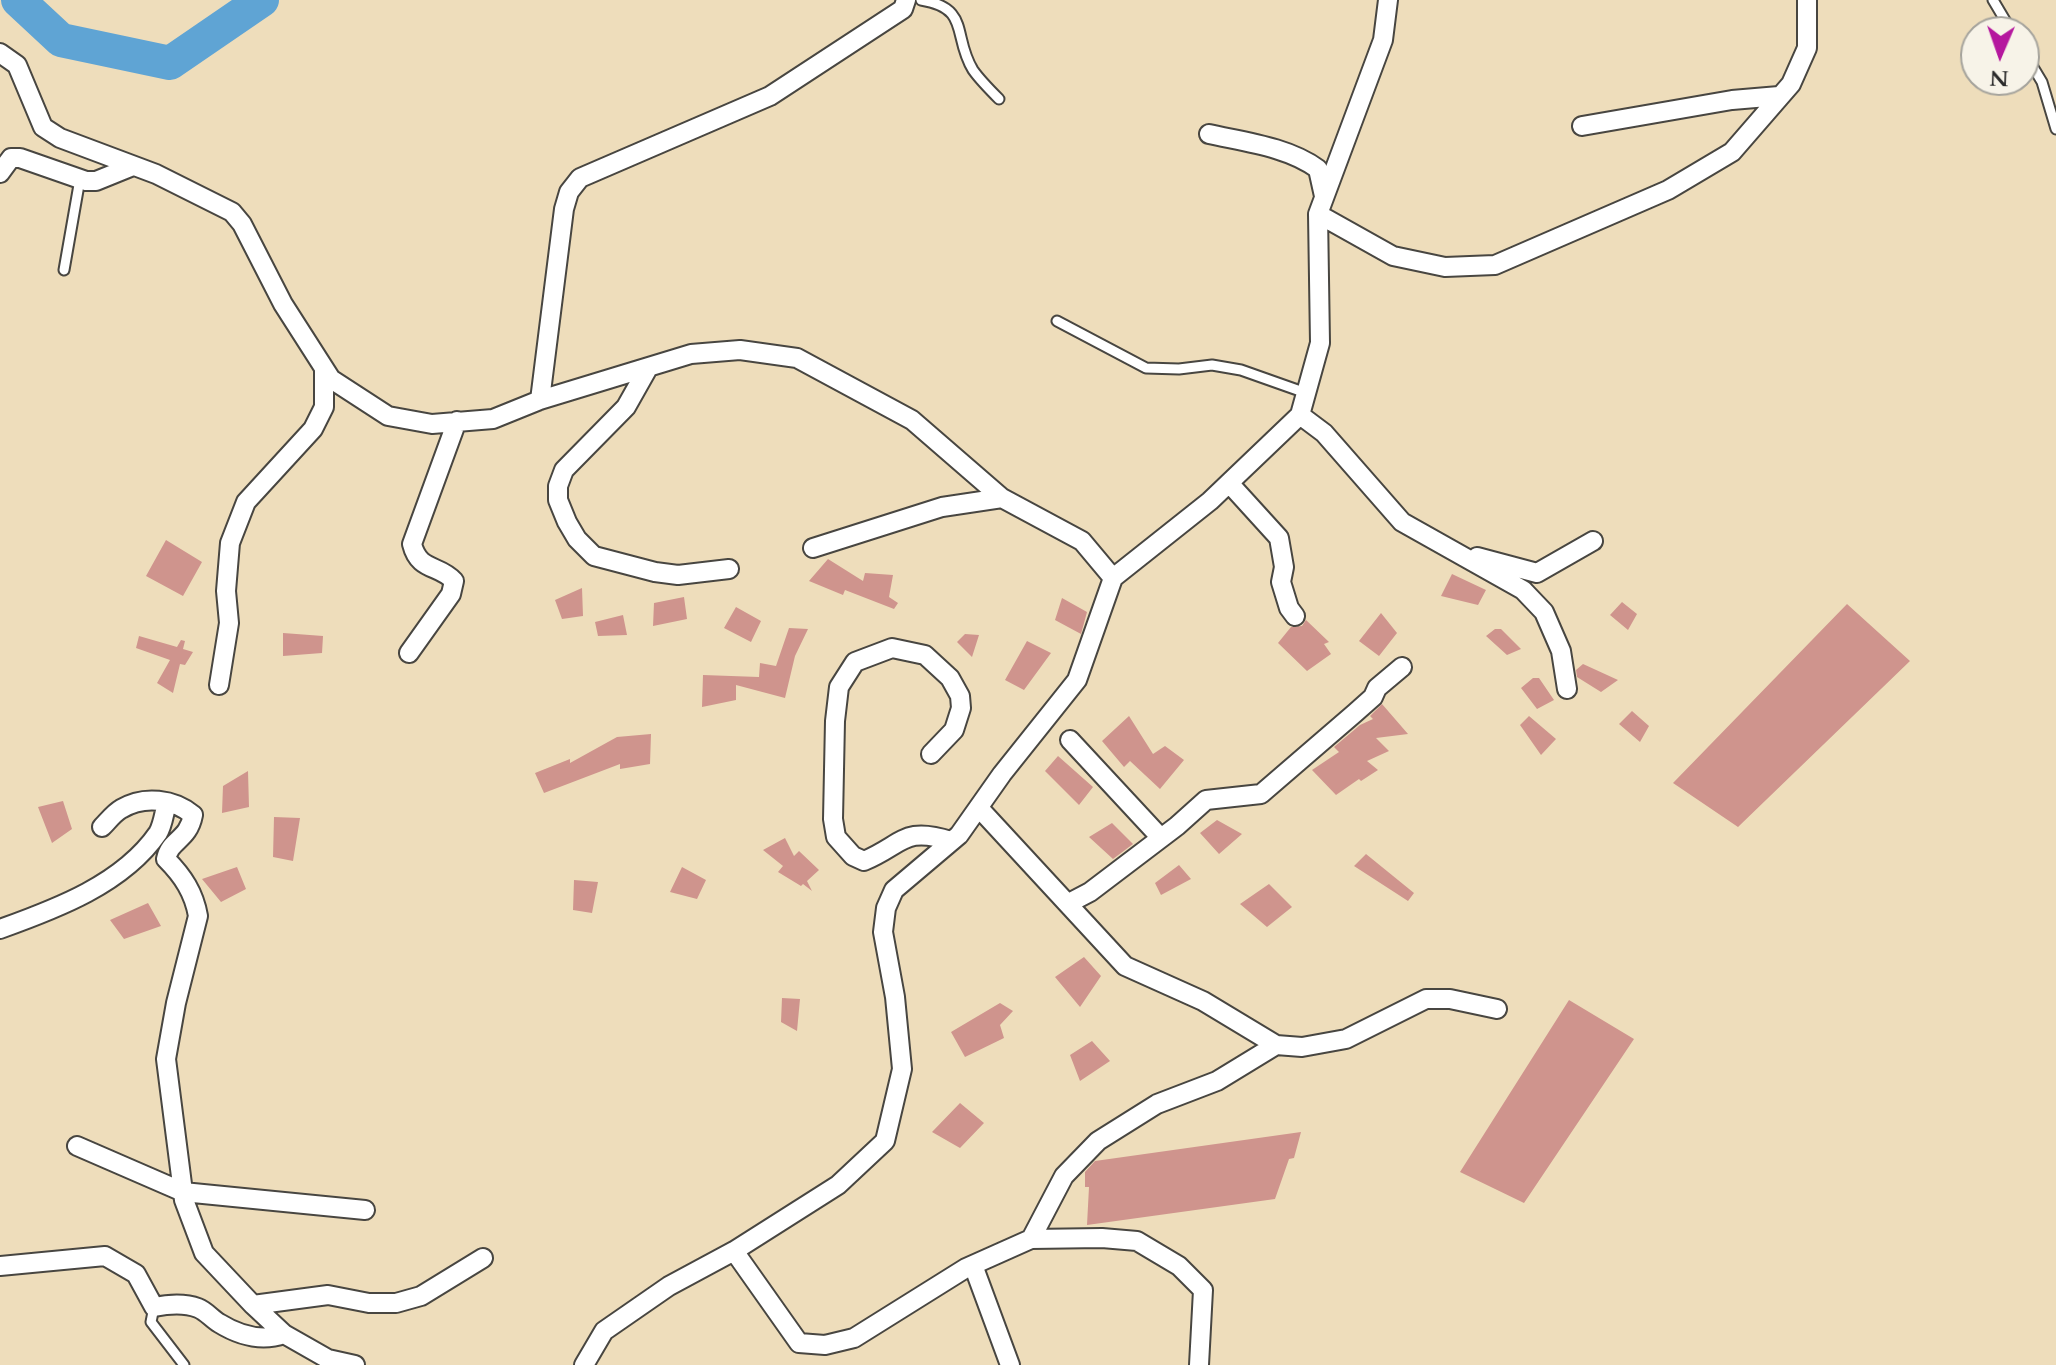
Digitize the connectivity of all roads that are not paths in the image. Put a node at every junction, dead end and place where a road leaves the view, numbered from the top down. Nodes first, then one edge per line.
1 (906, 0) edge
2 (921, 0) edge
3 (1388, 0) edge
4 (1807, 0) edge
5 (934, 1) edge
6 (0, 53) edge
7 (2040, 79) edge
8 (1779, 96) junction
9 (999, 99) dead end
10 (1582, 126) dead end
11 (2056, 129) edge
12 (1209, 134) dead end
13 (133, 166) junction
14 (0, 173) edge
15 (80, 178) junction
16 (1321, 206) junction
17 (64, 270) dead end
18 (1057, 321) dead end
19 (324, 368) junction
20 (648, 368) junction
21 (1306, 393) junction
22 (540, 400) junction
23 (1300, 415) junction
24 (457, 421) junction
25 (1229, 483) junction
26 (1002, 498) junction
27 (1593, 541) dead end
28 (1444, 547) junction
29 (813, 548) dead end
30 (729, 569) dead end
31 (1113, 578) junction
32 (1295, 616) dead end
33 (409, 653) dead end
34 (1402, 667) dead end
35 (219, 685) dead end
36 (1567, 689) dead end
37 (1070, 740) dead end
38 (931, 754) dead end
39 (167, 803) junction
40 (979, 808) junction
41 (102, 827) dead end
42 (1161, 838) junction
43 (951, 841) junction
44 (1069, 903) junction
45 (0, 929) edge
46 (1497, 1009) dead end
47 (1276, 1045) junction
48 (77, 1146) dead end
49 (183, 1192) junction
50 (365, 1210) dead end
51 (1031, 1239) junction
52 (734, 1251) junction
53 (483, 1258) dead end
54 (973, 1265) junction
55 (0, 1266) edge
56 (253, 1305) junction
57 (154, 1307) junction
58 (284, 1334) junction
59 (184, 1365) edge
60 (355, 1365) edge
61 (584, 1365) edge
62 (1010, 1365) edge
63 (1199, 1365) edge

1 - 22 street
2 - 5 lane
3 - 16 street
4 - 8 street
5 - 9 lane
6 - 13 street
7 - 11 lane
8 - 10 street
8 - 16 street
12 - 16 street
13 - 15 street
13 - 19 street
14 - 15 street
15 - 17 lane
16 - 21 street
18 - 21 lane
19 - 24 street
19 - 35 street
20 - 22 street
20 - 26 street
20 - 30 street
21 - 23 street
22 - 24 street
23 - 25 street
23 - 28 street
24 - 33 street
25 - 31 street
25 - 32 street
26 - 29 street
26 - 31 street
27 - 28 street
28 - 36 street
31 - 40 street
34 - 42 street
37 - 42 street
38 - 43 street
39 - 41 street
39 - 45 street
39 - 49 street
40 - 43 street
40 - 44 street
42 - 44 street
43 - 52 street
44 - 47 street
46 - 47 street
47 - 51 street
48 - 49 street
49 - 50 street
49 - 56 street
51 - 54 street
51 - 63 street
52 - 54 street
52 - 61 street
53 - 56 street
54 - 62 street
55 - 57 street
56 - 58 street
57 - 58 street
57 - 59 lane
58 - 60 street

